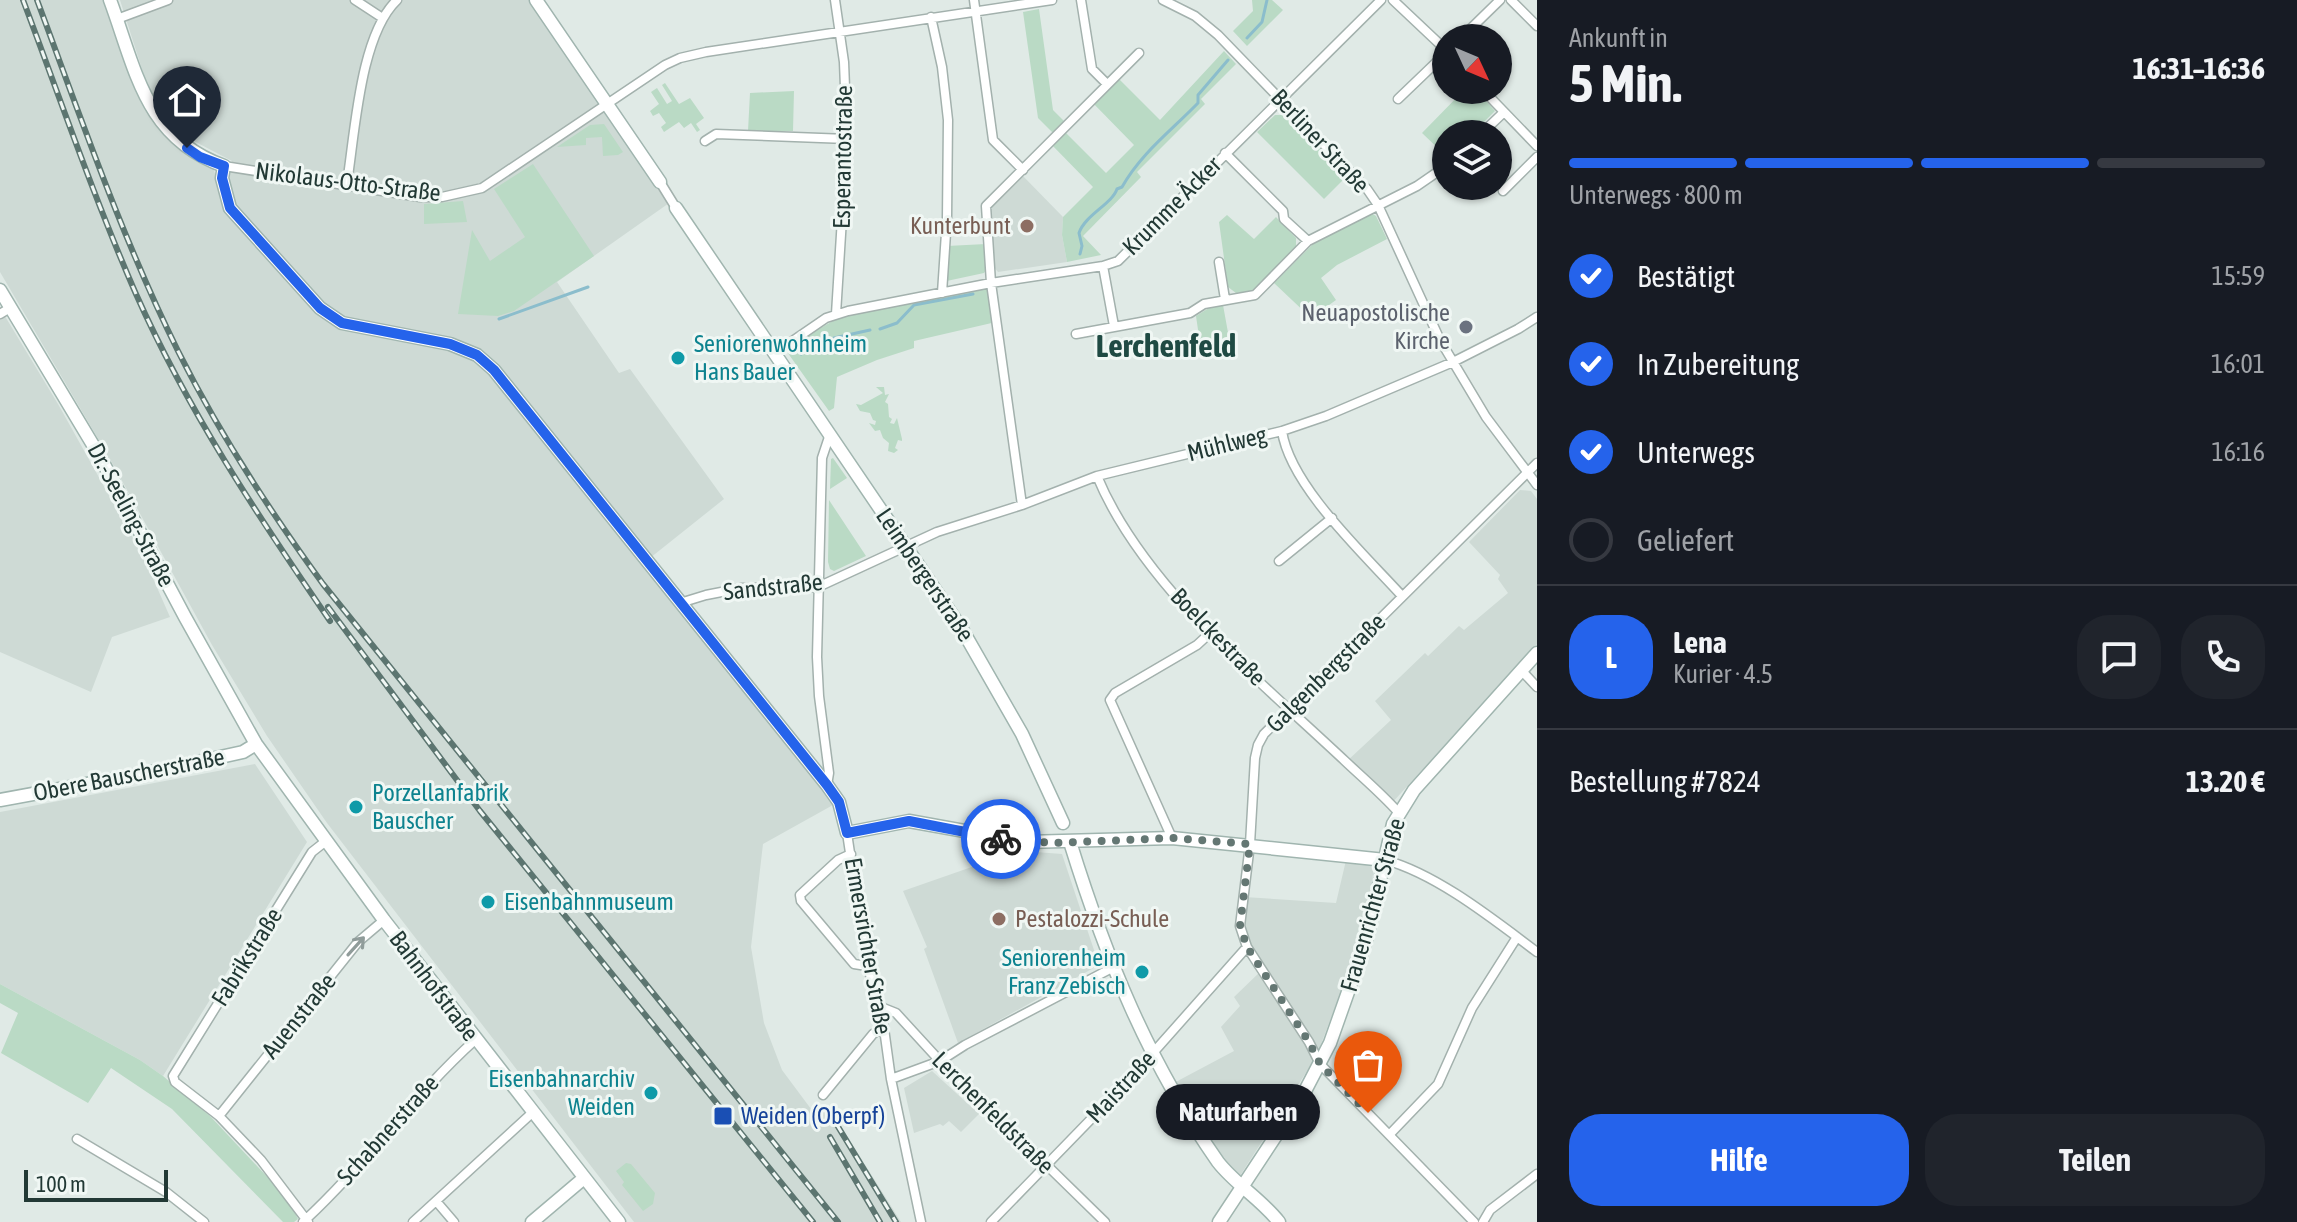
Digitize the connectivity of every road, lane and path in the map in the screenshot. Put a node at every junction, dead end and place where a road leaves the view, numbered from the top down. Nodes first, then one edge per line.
1 (110, 0) edge
2 (168, 0) edge
3 (355, 0) edge
4 (397, 0) edge
5 (536, 0) edge
6 (835, 0) edge
7 (974, 0) edge
8 (1052, 0) edge
9 (1081, 0) edge
10 (1163, 0) edge
11 (1381, 0) edge
12 (1393, 0) edge
13 (1500, 0) edge
14 (1511, 0) edge
15 (975, 11) junction
16 (381, 17) junction
17 (931, 17) junction
18 (117, 19) junction
19 (1475, 24) edge
20 (1537, 26) edge
21 (841, 31) junction
22 (1432, 38) edge
23 (1139, 53) dead end
24 (1432, 65) edge
25 (1107, 84) junction
26 (1281, 98) junction
27 (1398, 99) dead end
28 (608, 104) junction
29 (1495, 104) edge
30 (1503, 113) junction
31 (1496, 120) edge
32 (847, 139) junction
33 (705, 141) dead end
34 (1537, 146) edge
35 (1225, 153) junction
36 (1537, 157) edge
37 (224, 166) junction
38 (1023, 170) junction
39 (1432, 176) edge
40 (660, 182) joint
41 (1512, 182) edge
42 (347, 183) junction
43 (1378, 205) junction
44 (676, 208) joint
45 (1308, 241) junction
46 (1219, 262) dead end
47 (1103, 266) junction
48 (991, 283) junction
49 (0, 290) edge
50 (942, 293) junction
51 (1225, 299) junction
52 (5, 311) edge
53 (836, 314) junction
54 (1537, 317) edge
55 (1114, 326) junction
56 (1076, 334) dead end
57 (775, 353) junction
58 (1453, 362) junction
59 (1282, 431) junction
60 (830, 434) junction
61 (1537, 463) edge
62 (1527, 471) junction
63 (1097, 476) junction
64 (1537, 485) edge
65 (1022, 505) junction
66 (1332, 518) junction
67 (907, 547) junction
68 (1279, 561) dead end
69 (818, 587) junction
70 (1402, 596) junction
71 (680, 603) junction
72 (1210, 633) junction
73 (1537, 653) edge
74 (1521, 670) junction
75 (1537, 687) edge
76 (1289, 708) junction
77 (256, 744) junction
78 (827, 785) junction
79 (0, 800) edge
80 (1398, 812) junction
81 (1063, 823) joint
82 (847, 833) junction
83 (1172, 838) junction
84 (326, 841) junction
85 (1070, 842) junction
86 (1250, 844) junction
87 (851, 854) junction
88 (1385, 860) junction
89 (384, 920) junction
90 (1517, 937) junction
91 (1247, 947) junction
92 (1537, 952) edge
93 (867, 966) junction
94 (1112, 968) junction
95 (881, 1007) junction
96 (883, 1027) junction
97 (475, 1040) junction
98 (1152, 1055) junction
99 (940, 1061) junction
100 (1320, 1064) junction
101 (891, 1079) junction
102 (823, 1095) dead end
103 (532, 1113) junction
104 (219, 1116) junction
105 (1390, 1134) junction
106 (77, 1139) dead end
107 (1045, 1166) junction
108 (1537, 1174) edge
109 (584, 1178) junction
110 (1243, 1186) junction
111 (436, 1201) junction
112 (306, 1221) edge
113 (204, 1222) edge
114 (413, 1222) edge
115 (454, 1222) edge
116 (532, 1222) edge
117 (619, 1222) edge
118 (921, 1222) edge
119 (991, 1222) edge
120 (1105, 1222) edge
121 (1219, 1222) edge
122 (1279, 1222) edge
123 (1474, 1222) edge
124 (1483, 1222) edge

1 - 18 street, Nikolaus-Otto-Straße
2 - 18 street
3 - 16 street
4 - 16 street
5 - 28 street, Leimbergerstraße
6 - 21 street, Esperantostraße
7 - 15 street
8 - 15 street
9 - 25 street
10 - 26 street, Berliner Straße
11 - 26 street, Krumme Äcker
12 - 22 street
13 - 19 street
14 - 20 street
15 - 17 street
15 - 38 street
16 - 42 street
17 - 21 street
17 - 50 street
18 - 37 street, Nikolaus-Otto-Straße
21 - 28 street
21 - 32 street, Esperantostraße
23 - 25 street
24 - 27 street
25 - 38 street
26 - 35 street, Krumme Äcker
26 - 43 street, Berliner Straße
28 - 40 street, Leimbergerstraße
28 - 42 street, Nikolaus-Otto-Straße
29 - 30 street
30 - 31 street
30 - 34 street
32 - 33 street
32 - 53 street, Esperantostraße
35 - 45 street
35 - 47 street, Krumme Äcker
36 - 41 street
37 - 42 street, Nikolaus-Otto-Straße
37 - 71 street
38 - 48 street
39 - 43 street
40 - 44 street, Leimbergerstraße
43 - 45 street
43 - 58 street, Berliner Straße
44 - 57 street, Leimbergerstraße
45 - 51 street
46 - 51 street
47 - 48 street, Krumme Äcker
47 - 55 street
48 - 50 street, Krumme Äcker
48 - 65 street
49 - 52 street, Dr.-Seeling-Straße
50 - 53 street, Krumme Äcker
51 - 55 street
52 - 77 street, Dr.-Seeling-Straße
53 - 57 street, Krumme Äcker
54 - 58 street, Mühlweg
55 - 56 street
57 - 60 street, Leimbergerstraße
58 - 59 street, Mühlweg
58 - 62 street, Berliner Straße
59 - 63 street, Mühlweg
59 - 66 street
60 - 67 street, Leimbergerstraße
60 - 69 street, Ermersrichter Straße
61 - 62 street, Galgenbergstraße
62 - 64 street, Berliner Straße
62 - 70 street, Galgenbergstraße
63 - 65 street, Mühlweg
63 - 72 street, Boelckestraße
65 - 67 street, Mühlweg
66 - 68 street
66 - 70 street
67 - 69 street, Sandstraße
67 - 81 street, Leimbergerstraße
69 - 71 street, Sandstraße
69 - 78 street, Ermersrichter Straße
70 - 76 street, Galgenbergstraße
71 - 78 street
72 - 76 street, Boelckestraße
72 - 83 street
73 - 74 street, Frauenrichter Straße
74 - 75 street
74 - 80 street, Frauenrichter Straße
76 - 80 street, Boelckestraße
76 - 86 street, Galgenbergstraße
77 - 79 street, Obere Bauscherstraße
77 - 84 street, Bahnhofstraße
78 - 82 street, Ermersrichter Straße
80 - 88 street, Frauenrichter Straße
81 - 85 street, Leimbergerstraße
82 - 85 street
82 - 87 street, Ermersrichter Straße
83 - 85 street
83 - 86 street
84 - 89 street, Bahnhofstraße
84 - 104 street, Fabrikstraße
85 - 94 street, Leimbergerstraße
86 - 88 street
86 - 91 street, Galgenbergstraße
87 - 93 street, Ermersrichter Straße
87 - 93 street
88 - 90 street
88 - 100 street, Frauenrichter Straße
89 - 97 street, Bahnhofstraße
104 -> 89 street, Auenstraße
90 - 92 street
90 - 105 street
91 - 98 street, Maistraße
91 - 100 street, Galgenbergstraße
93 - 95 street, Ermersrichter Straße
94 - 98 street, Leimbergerstraße
94 - 99 street
95 - 96 street, Ermersrichter Straße
95 - 99 street, Lerchenfeldstraße
96 - 101 street, Ermersrichter Straße
96 - 102 street
97 - 103 street, Bahnhofstraße
97 - 112 street, Schabnerstraße
98 - 107 street, Maistraße
98 - 110 street, Leimbergerstraße
99 - 101 street
99 - 107 street, Lerchenfeldstraße
100 - 105 street, Galgenbergstraße
100 - 110 street, Frauenrichter Straße
101 - 118 street, Ermersrichter Straße
103 - 109 street, Bahnhofstraße
103 - 111 street
104 - 112 street
105 - 123 street, Galgenbergstraße
106 - 113 street
107 - 119 street, Maistraße
107 - 120 street, Lerchenfeldstraße
108 - 124 street
109 - 116 street
109 - 117 street, Bahnhofstraße
110 - 121 street, Frauenrichter Straße
110 - 122 street, Leimbergerstraße
111 - 114 street
111 - 115 street

